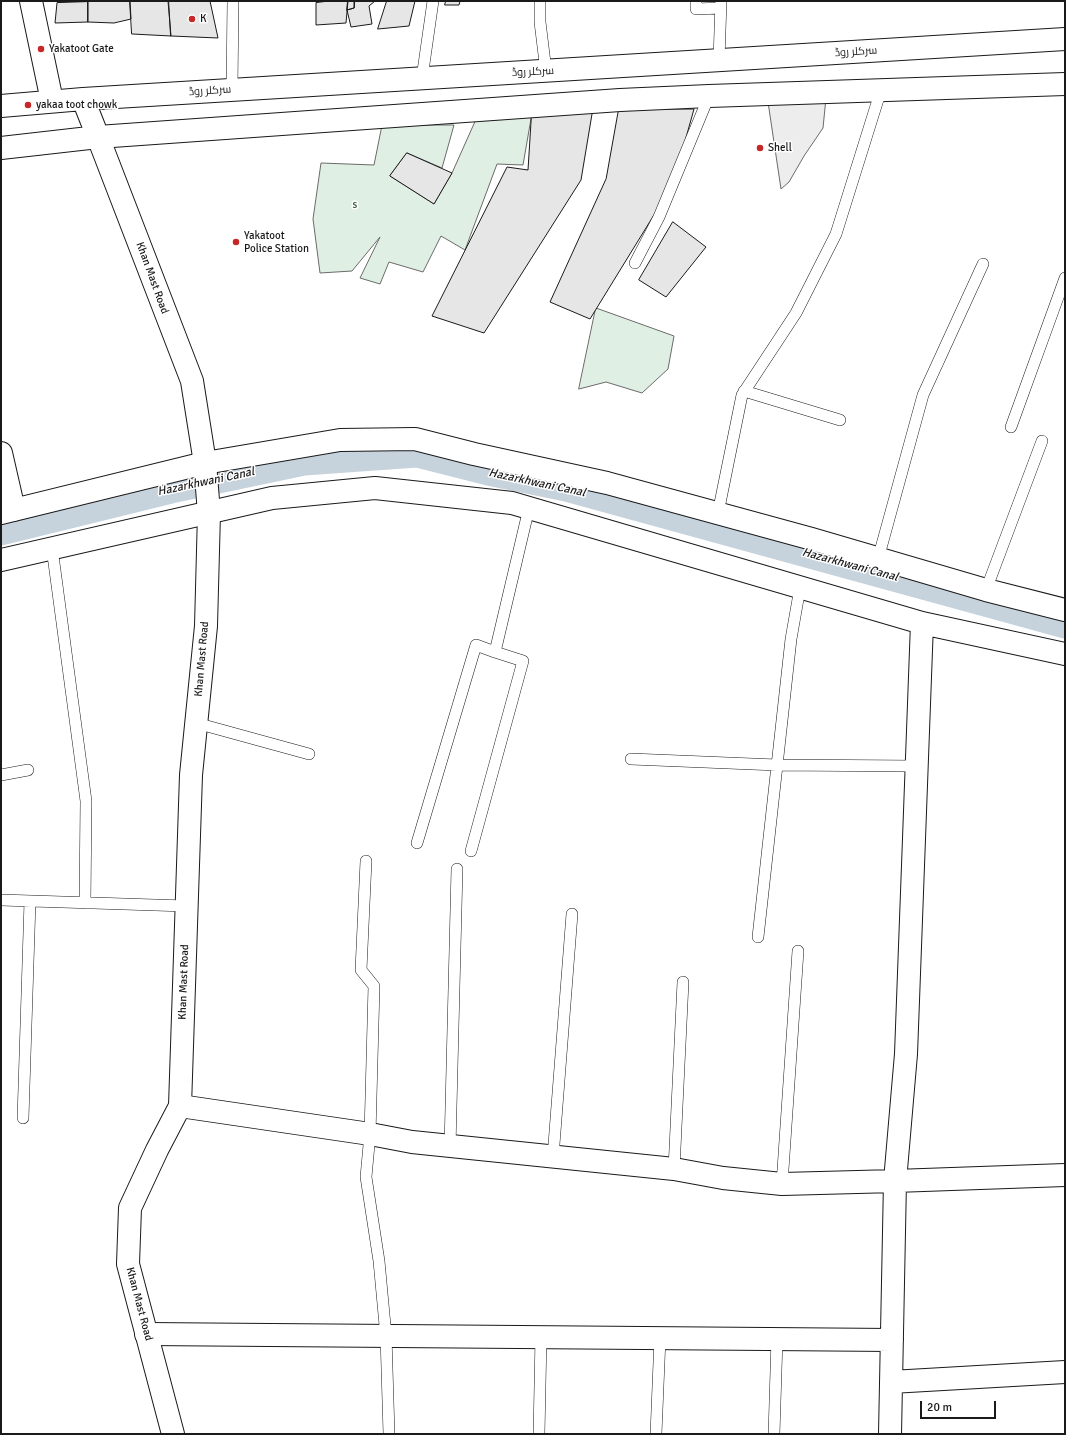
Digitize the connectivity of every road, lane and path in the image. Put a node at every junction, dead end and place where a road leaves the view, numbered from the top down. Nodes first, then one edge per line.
1 (31, 1) edge
2 (233, 1) edge
3 (433, 1) edge
4 (540, 1) edge
5 (696, 1) edge
6 (721, 5) edge
7 (1065, 39) edge
8 (725, 60) junction
9 (546, 71) junction
10 (422, 78) junction
11 (1065, 84) edge
12 (232, 89) junction
13 (881, 90) junction
14 (709, 96) junction
15 (83, 99) junction
16 (52, 101) junction
17 (1, 106) edge
18 (98, 137) junction
19 (1, 148) edge
20 (635, 263) dead end
21 (982, 264) dead end
22 (1065, 278) edge
23 (744, 391) junction
24 (840, 420) dead end
25 (1011, 427) dead end
26 (1042, 441) dead end
27 (1, 453) edge
28 (205, 463) junction
29 (529, 508) junction
30 (7, 511) edge
31 (209, 513) junction
32 (718, 513) junction
33 (52, 548) junction
34 (878, 559) junction
35 (1, 560) edge
36 (800, 588) junction
37 (986, 590) junction
38 (1065, 610) edge
39 (922, 623) junction
40 (495, 652) junction
41 (1065, 654) edge
42 (196, 723) junction
43 (309, 754) dead end
44 (631, 759) dead end
45 (777, 765) junction
46 (916, 766) junction
47 (28, 770) dead end
48 (1, 775) edge
49 (416, 842) dead end
50 (472, 851) dead end
51 (366, 861) dead end
52 (458, 869) dead end
53 (1, 900) edge
54 (30, 901) junction
55 (85, 903) junction
56 (186, 906) junction
57 (572, 914) dead end
58 (758, 937) dead end
59 (798, 951) dead end
60 (683, 982) dead end
61 (180, 1106) junction
62 (23, 1118) dead end
63 (370, 1134) junction
64 (450, 1147) junction
65 (553, 1157) junction
66 (674, 1169) junction
67 (1065, 1175) edge
68 (895, 1182) junction
69 (782, 1184) junction
70 (146, 1334) junction
71 (386, 1336) junction
72 (541, 1337) junction
73 (660, 1338) junction
74 (777, 1339) junction
75 (892, 1340) junction
76 (1065, 1372) edge
77 (891, 1382) junction
78 (172, 1434) edge
79 (389, 1434) edge
80 (539, 1434) edge
81 (656, 1434) edge
82 (774, 1434) edge
83 (890, 1434) edge

1 - 16 street
2 - 12 lane
3 - 10 lane
4 - 9 lane
5 - 6 lane
6 - 8 lane
7 - 8 street, سرکلر روڈ
8 - 9 street, سرکلر روڈ
8 - 14 street
9 - 10 street, سرکلر روڈ
10 - 12 street, سرکلر روڈ
11 - 13 street
12 - 15 street, سرکلر روڈ
13 - 14 street
13 - 23 lane
14 - 18 street
14 - 20 lane
15 - 16 street, سرکلر روڈ
15 - 18 street, Khan Mast Road
16 - 17 street, سرکلر روڈ
18 - 19 street
18 - 28 street, Khan Mast Road
21 - 34 lane
22 - 25 lane
23 - 24 lane
23 - 32 lane
26 - 37 lane
27 - 30 street
28 - 30 street
28 - 31 street, Khan Mast Road
28 - 32 street
29 - 31 street
29 - 36 street
29 - 40 lane
31 - 33 street
31 - 42 street, Khan Mast Road
32 - 34 street
33 - 35 street
33 - 55 lane
34 - 37 street
36 - 39 street
36 - 45 lane
37 - 38 street
39 - 41 street
39 - 46 street
40 - 49 lane
40 - 50 lane
42 - 43 lane
42 - 56 street, Khan Mast Road
44 - 45 lane
45 - 46 lane
45 - 58 lane
46 - 68 street
47 - 48 lane
51 - 63 lane
52 - 64 lane
53 - 54 lane
54 - 55 lane
54 - 62 lane
55 - 56 lane
56 - 61 street, Khan Mast Road
57 - 65 lane
59 - 69 lane
60 - 66 lane
61 - 63 street
61 - 70 street, Khan Mast Road
63 - 64 street
63 - 71 lane
64 - 65 street
65 - 66 street
66 - 69 street
67 - 68 street
68 - 69 street
68 - 75 street
70 - 71 street
70 - 78 street, Khan Mast Road
71 - 72 street
71 - 79 lane
72 - 73 street
72 - 80 lane
73 - 74 street
73 - 81 lane
74 - 75 street
74 - 82 lane
75 - 77 street
76 - 77 street
77 - 83 street

